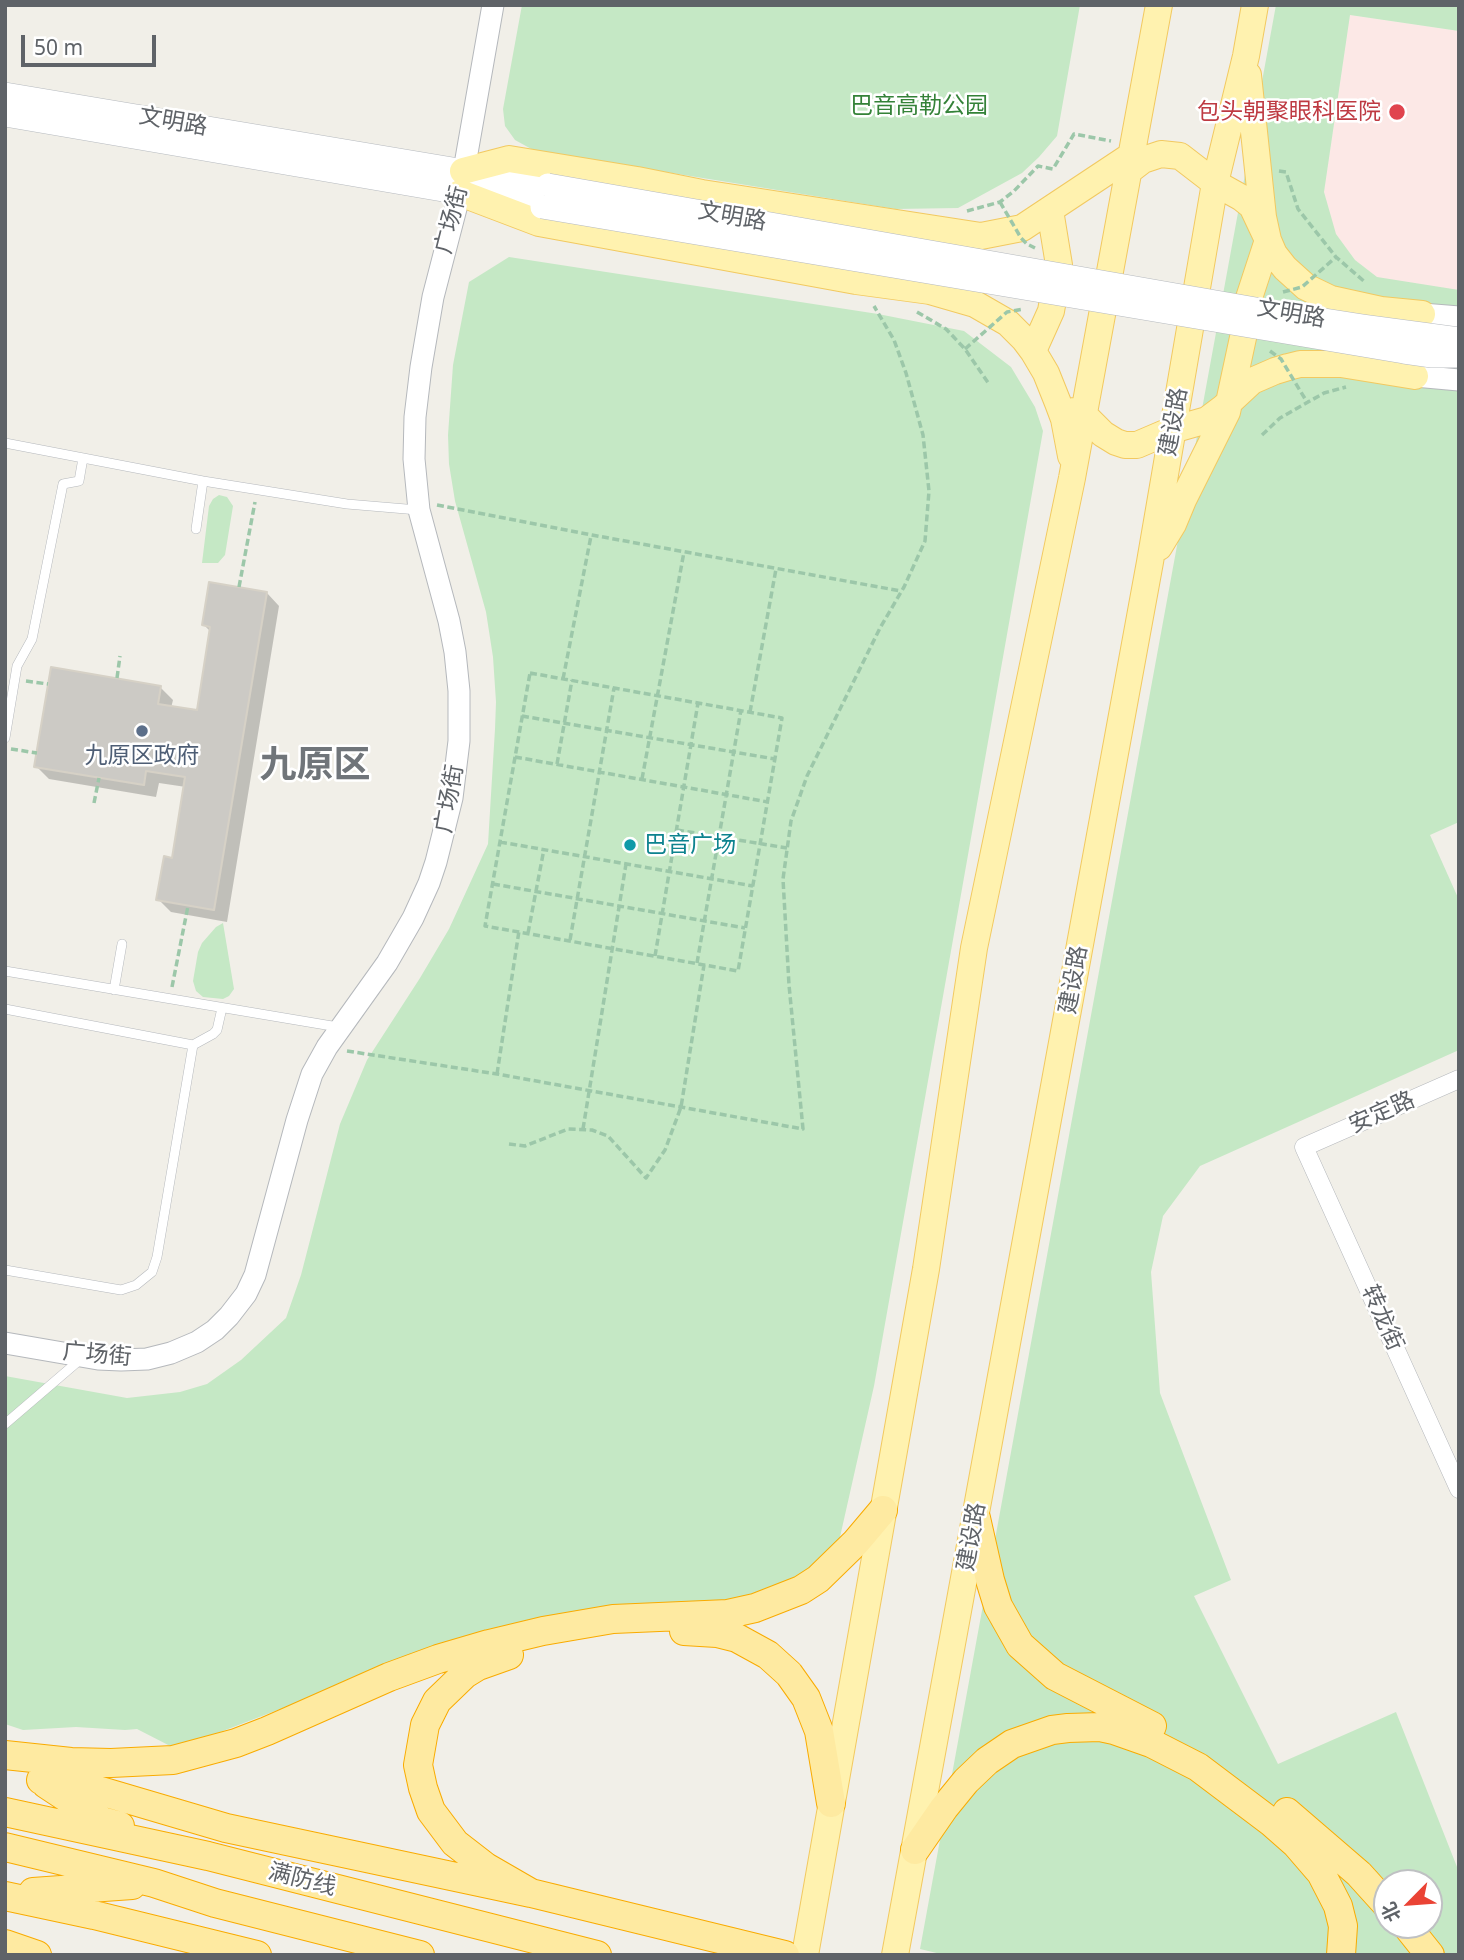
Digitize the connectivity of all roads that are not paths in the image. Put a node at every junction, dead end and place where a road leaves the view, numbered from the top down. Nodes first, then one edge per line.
1 (493, 5) edge
2 (1159, 5) edge
3 (1255, 5) edge
4 (1246, 56) junction
5 (5, 94) edge
6 (5, 115) edge
7 (1124, 155) junction
8 (462, 182) junction
9 (1215, 183) junction
10 (545, 196) junction
11 (1050, 210) junction
12 (1268, 240) junction
13 (1422, 314) joint
14 (1459, 317) edge
15 (1459, 339) edge
16 (1032, 351) junction
17 (1459, 356) edge
18 (1415, 376) joint
19 (1459, 380) edge
20 (1055, 396) junction
21 (1231, 401) junction
22 (1084, 415) junction
23 (1172, 430) junction
24 (5, 443) edge
25 (83, 458) junction
26 (1072, 478) junction
27 (204, 481) junction
28 (419, 506) junction
29 (196, 529) dead end
30 (1150, 562) junction
31 (5, 738) edge
32 (122, 944) dead end
33 (5, 971) edge
34 (114, 990) junction
35 (222, 1008) junction
36 (5, 1009) edge
37 (341, 1027) junction
38 (193, 1045) junction
39 (1459, 1079) edge
40 (1304, 1147) joint
41 (5, 1270) edge
42 (5, 1343) edge
43 (84, 1357) junction
44 (5, 1424) edge
45 (1459, 1489) edge
46 (883, 1510) junction
47 (976, 1518) junction
48 (5, 1755) edge
49 (5, 1762) edge
50 (41, 1780) junction
51 (831, 1803) junction
52 (5, 1812) edge
53 (5, 1847) edge
54 (915, 1850) junction
55 (208, 1856) junction
56 (154, 1882) junction
57 (1373, 1890) edge
58 (531, 1893) junction
59 (5, 1895) edge
60 (1417, 1939) edge
61 (5, 1944) edge
62 (37, 1955) edge
63 (257, 1955) edge
64 (420, 1955) edge
65 (597, 1955) edge
66 (785, 1955) edge
67 (805, 1955) edge
68 (895, 1955) edge
69 (1340, 1955) edge
70 (1430, 1955) edge

1 - 8 street, 广场街
2 - 7 main road
3 - 4 main road, 建设路
4 - 9 main road, 建设路
4 - 12 main road
5 - 8 main road, 文明路
6 - 8 main road, 文明路
7 - 9 main road
7 - 11 main road
7 - 22 main road
8 - 10 main road, 文明路
8 - 11 main road
8 - 16 main road
8 - 28 street, 广场街
9 - 12 main road
9 - 23 main road, 建设路
10 - 15 main road, 文明路, bridge
10 - 17 main road, 文明路, bridge
11 - 16 main road
12 - 13 main road
12 - 21 main road
13 - 14 street
16 - 20 main road
18 - 19 street
18 - 21 main road
20 - 22 main road
20 - 26 main road
21 - 23 main road
21 - 30 main road
22 - 23 main road
22 - 26 main road
23 - 30 main road, 建设路
24 - 25 lane
25 - 27 lane
25 - 31 lane
26 - 46 main road
27 - 28 lane
27 - 29 lane
28 - 37 street, 广场街
30 - 47 main road, 建设路
32 - 34 lane
33 - 34 lane
34 - 35 lane
35 - 37 lane
35 - 38 lane
36 - 38 lane
37 - 43 street, 广场街
38 - 41 lane
39 - 40 street, 安定路
40 - 45 street, 转龙街
42 - 43 street, 广场街
43 - 44 lane
46 - 48 highway
46 - 51 main road
47 - 54 main road, 建设路
47 - 57 highway
49 - 50 highway
50 - 55 highway
50 - 58 highway
51 - 58 highway
51 - 67 main road
52 - 55 highway, 满防线
53 - 56 highway, 满防线
54 - 68 main road, 建设路
54 - 69 highway
55 - 65 highway, 满防线
56 - 59 highway
56 - 64 highway, 满防线
58 - 66 highway
59 - 63 highway
60 - 70 highway
61 - 62 highway

